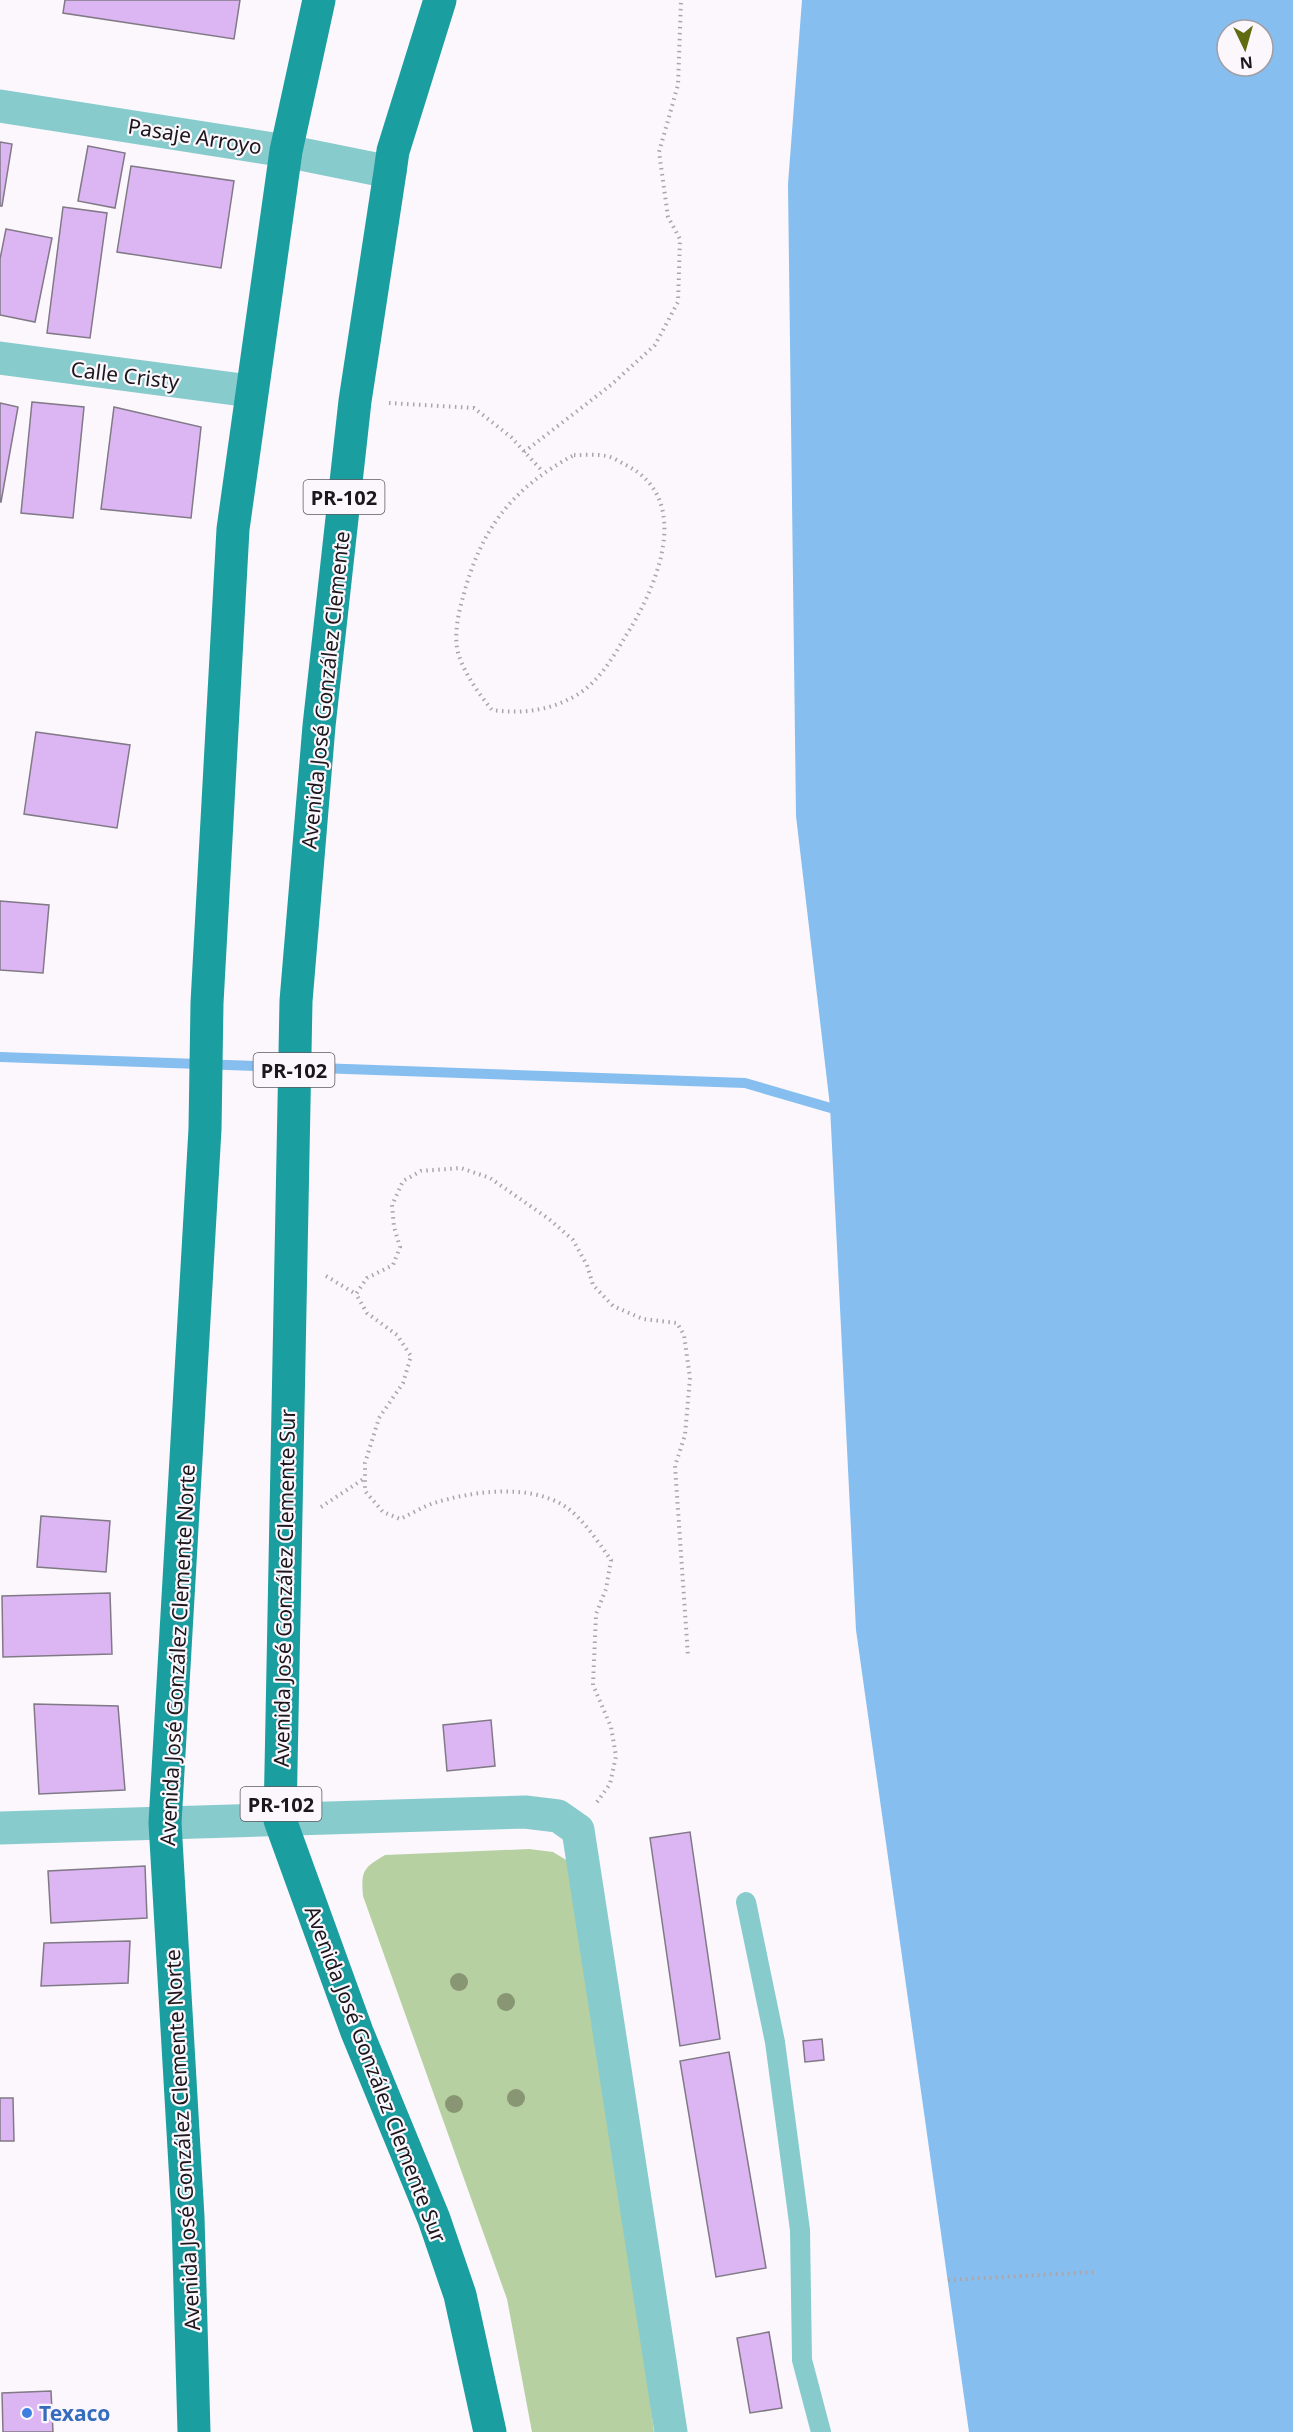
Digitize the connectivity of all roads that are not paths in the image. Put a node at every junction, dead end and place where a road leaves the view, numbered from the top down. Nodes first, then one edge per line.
1 (319, 0) edge
2 (440, 0) edge
3 (0, 106) edge
4 (286, 151) junction
5 (390, 172) junction
6 (0, 358) edge
7 (250, 391) junction
8 (293, 1139) joint
9 (280, 1820) junction
10 (165, 1822) junction
11 (0, 1828) edge
12 (746, 1902) dead end
13 (194, 2432) edge
14 (490, 2432) edge
15 (671, 2432) edge
16 (821, 2432) edge

1 - 4 main road
2 - 5 main road, Avenida José González Clemente / PR-102
3 - 4 street, Pasaje Arroyo
4 - 5 street, Pasaje Arroyo
4 - 7 main road
5 - 8 main road, Avenida José González Clemente / PR-102
6 - 7 street, Calle Cristy
7 - 10 main road, Avenida José González Clemente Norte
8 - 9 main road, Avenida José González Clemente Sur / PR-102
9 - 10 street
9 - 14 main road, Avenida José González Clemente Sur / PR-102
9 - 15 street
10 - 11 street
10 - 13 main road, Avenida José González Clemente Norte
12 - 16 lane

